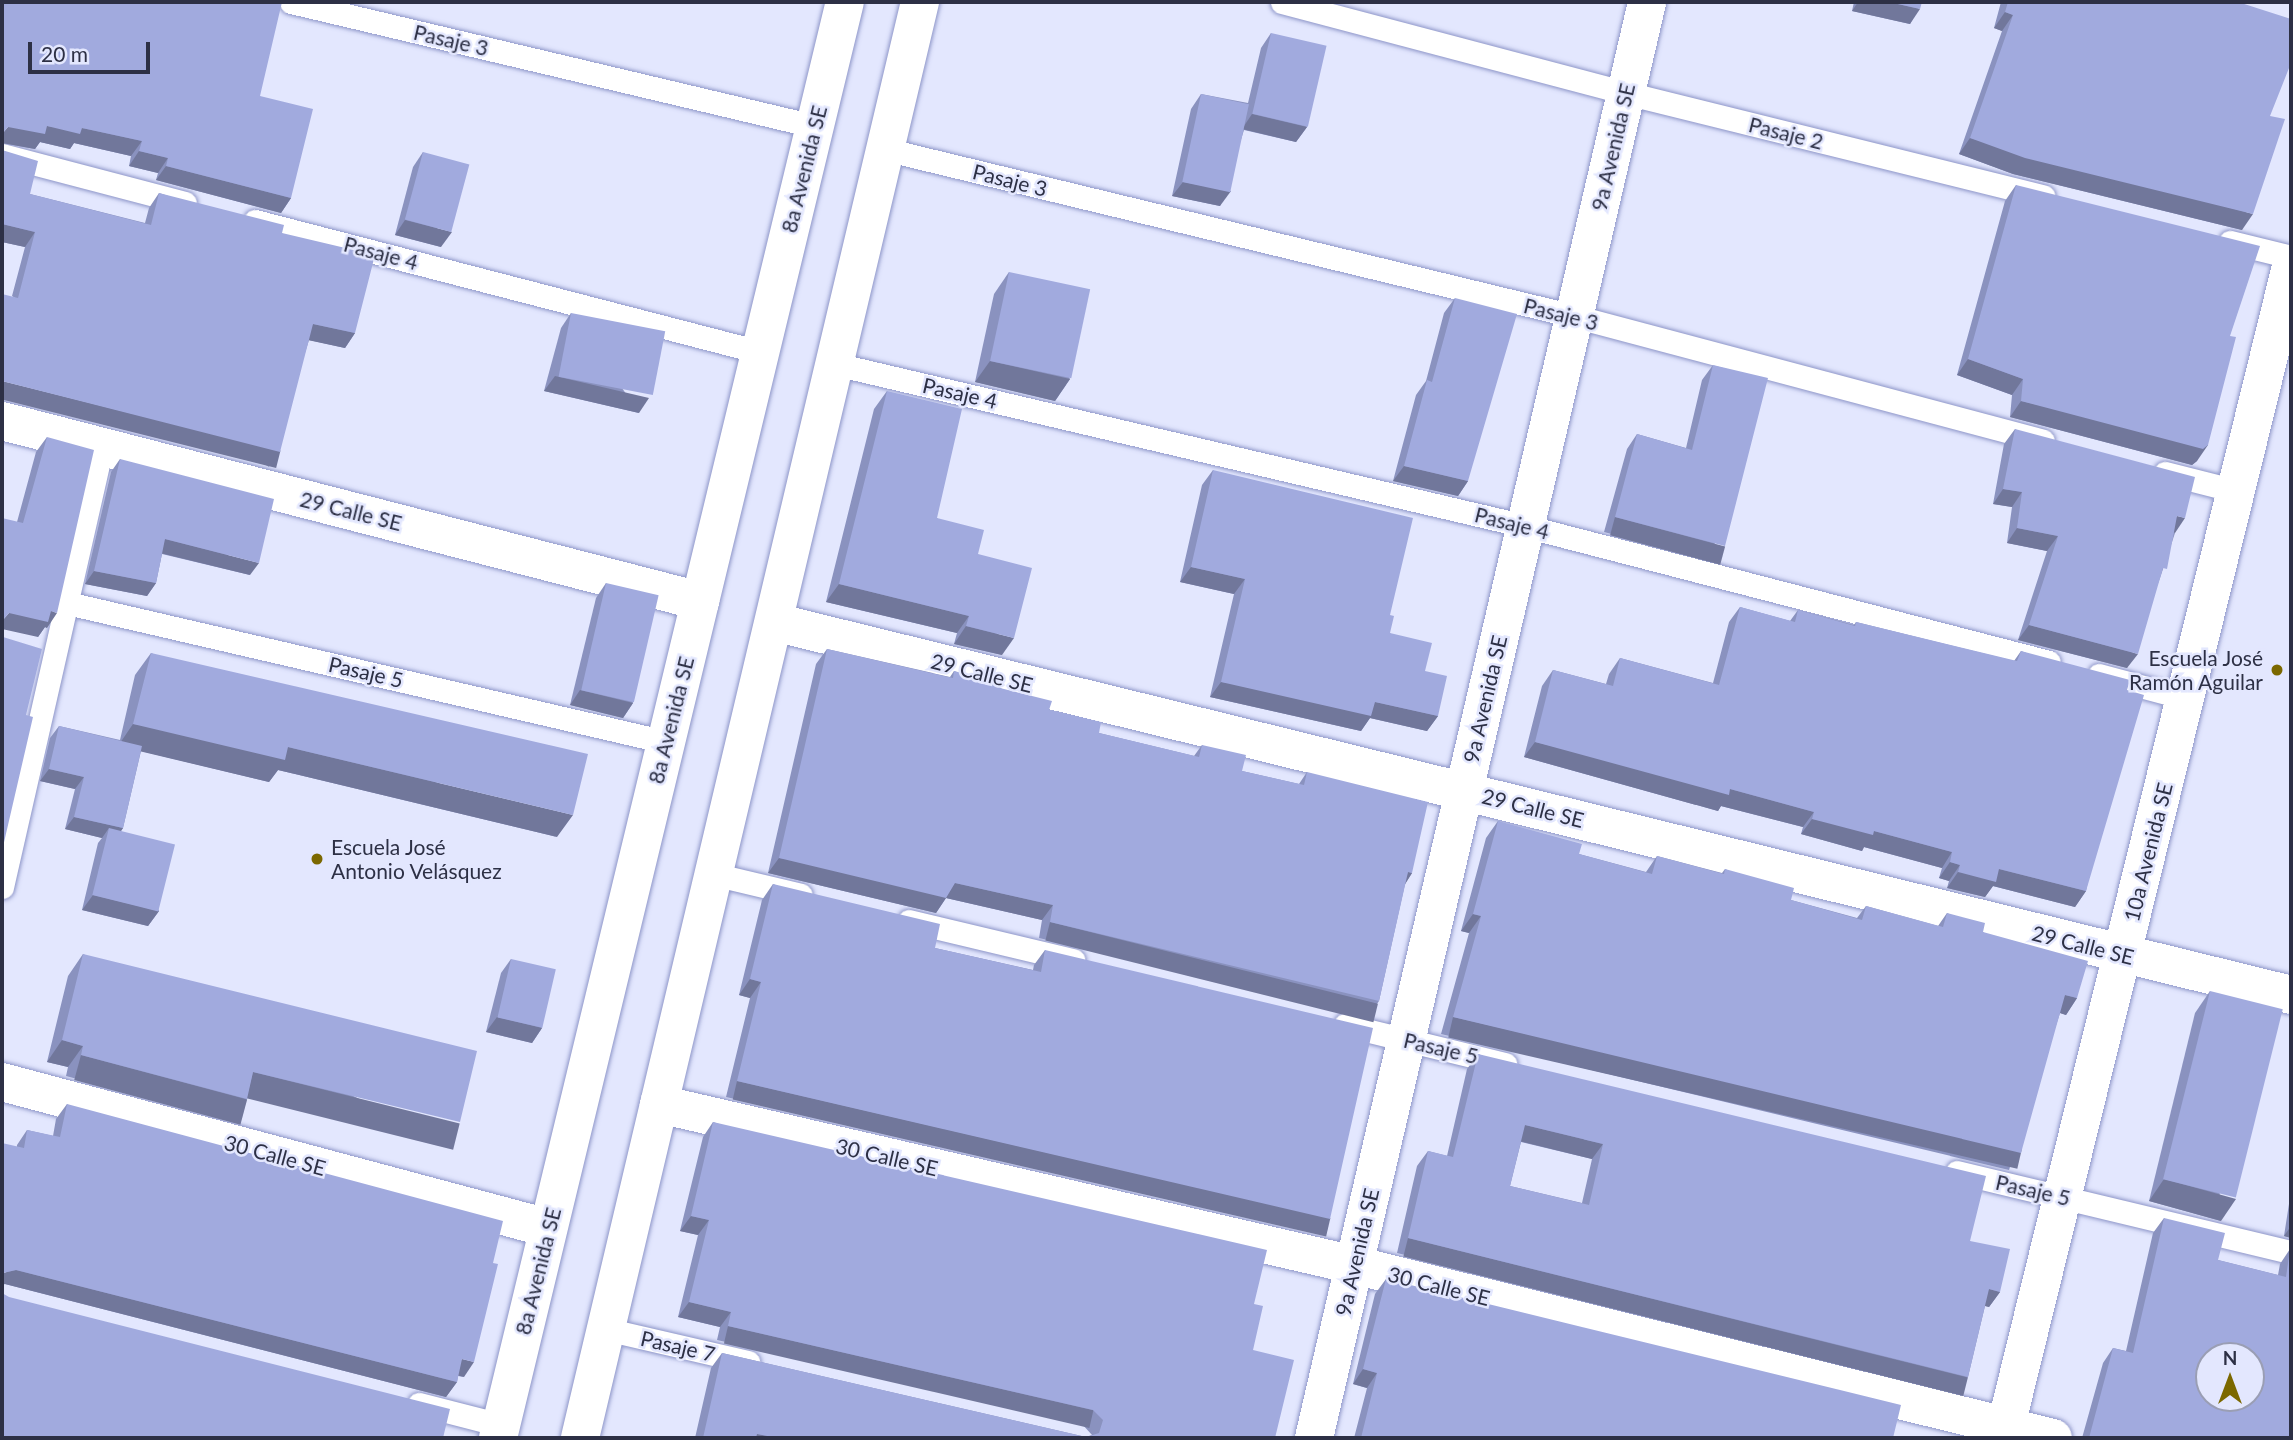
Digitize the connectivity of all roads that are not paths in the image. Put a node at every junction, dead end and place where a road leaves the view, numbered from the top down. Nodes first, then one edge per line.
1 (291, 2) edge
2 (845, 2) edge
3 (920, 2) edge
4 (1282, 2) edge
5 (1647, 2) edge
6 (1626, 93) junction
7 (814, 126) junction
8 (884, 149) junction
9 (2, 155) edge
10 (2060, 200) edge
11 (205, 208) edge
12 (232, 215) edge
13 (2210, 237) edge
14 (2291, 257) edge
15 (2291, 265) edge
16 (1574, 317) junction
17 (760, 352) junction
18 (835, 364) junction
19 (2, 421) edge
20 (2060, 445) edge
21 (102, 447) junction
22 (2141, 466) edge
23 (2236, 491) junction
24 (1525, 526) junction
25 (700, 601) junction
26 (67, 603) junction
27 (774, 622) junction
28 (28, 649) edge
29 (55, 656) junction
30 (2185, 698) junction
31 (666, 742) junction
32 (1464, 790) junction
33 (5, 860) edge
34 (713, 874) junction
35 (2, 887) edge
36 (822, 900) edge
37 (890, 917) edge
38 (2122, 955) junction
39 (1093, 965) edge
40 (2291, 995) edge
41 (1324, 1020) edge
42 (1406, 1040) junction
43 (1526, 1069) edge
44 (2, 1082) edge
45 (659, 1104) junction
46 (1928, 1165) edge
47 (2062, 1197) junction
48 (548, 1228) junction
49 (2291, 1252) edge
50 (1354, 1265) junction
51 (606, 1329) junction
52 (768, 1367) edge
53 (393, 1397) edge
54 (499, 1432) edge
55 (2004, 1433) edge
56 (580, 1438) edge
57 (1314, 1438) edge
58 (2053, 1438) edge

1 - 7 lane, Pasaje 3
2 - 7 street, 8a Avenida SE
3 - 8 street
4 - 6 lane, Pasaje 2
5 - 6 street, 9a Avenida SE
6 - 10 lane, Pasaje 2
6 - 16 street, 9a Avenida SE
7 - 17 street, 8a Avenida SE
8 - 16 lane, Pasaje 3
8 - 18 street
9 - 11 lane
12 - 17 lane, Pasaje 4
13 - 14 lane
15 - 23 street, 10a Avenida SE
16 - 20 lane, Pasaje 3
16 - 24 street, 9a Avenida SE
17 - 25 street, 8a Avenida SE
18 - 24 lane, Pasaje 4
18 - 27 street
19 - 21 street, 29 Calle SE
21 - 25 street, 29 Calle SE
21 - 26 lane
22 - 23 lane
23 - 30 street, 10a Avenida SE
24 - 30 lane, Pasaje 4
24 - 32 street, 9a Avenida SE
25 - 31 street, 8a Avenida SE
26 - 29 lane
26 - 31 lane, Pasaje 5
27 - 32 street, 29 Calle SE
27 - 34 street
28 - 29 lane
29 - 33 lane
30 - 38 street, 10a Avenida SE
31 - 48 street, 8a Avenida SE
32 - 38 street, 29 Calle SE
32 - 42 street, 9a Avenida SE
33 - 35 lane
34 - 36 lane
34 - 45 street
37 - 39 lane
38 - 40 street, 29 Calle SE
38 - 47 street, 10a Avenida SE
41 - 42 lane, Pasaje 5
42 - 43 lane, Pasaje 5
42 - 50 street, 9a Avenida SE
44 - 48 street, 30 Calle SE
45 - 50 street, 30 Calle SE
45 - 51 street
46 - 47 lane, Pasaje 5
47 - 49 lane, Pasaje 5
47 - 55 street, 10a Avenida SE
48 - 54 street, 8a Avenida SE
50 - 55 street, 30 Calle SE
50 - 57 street, 9a Avenida SE
51 - 52 lane, Pasaje 7
51 - 56 street
53 - 54 lane
55 - 58 street, 30 Calle SE

